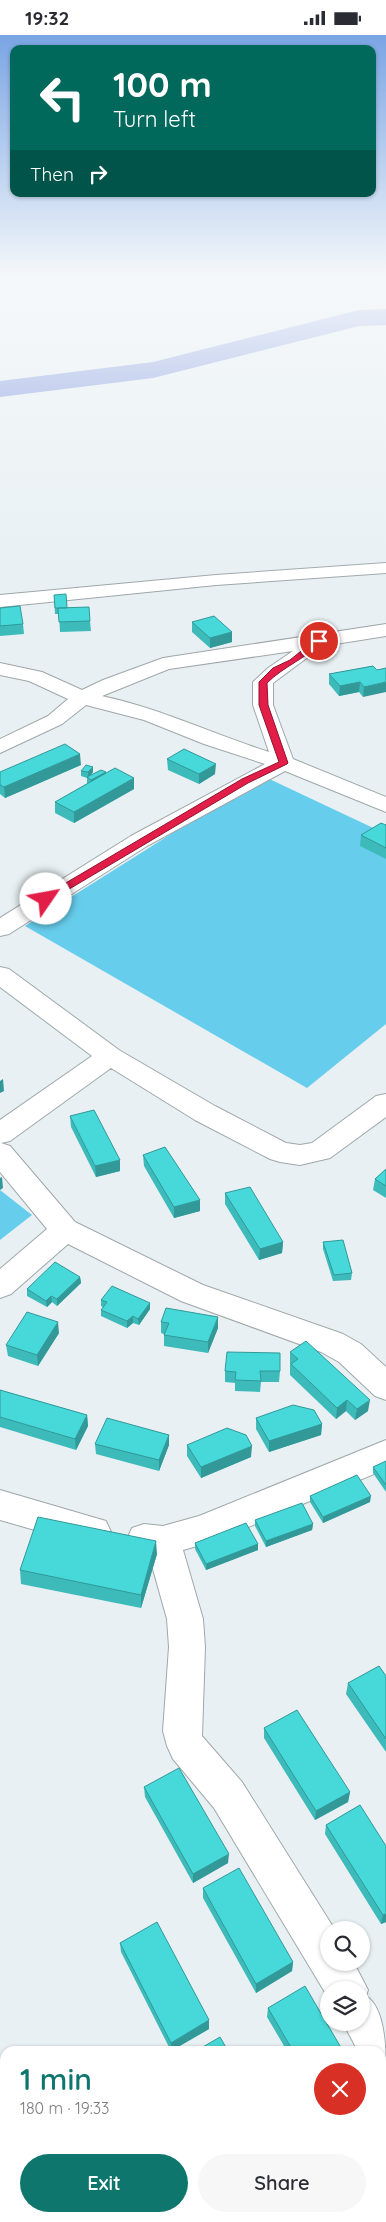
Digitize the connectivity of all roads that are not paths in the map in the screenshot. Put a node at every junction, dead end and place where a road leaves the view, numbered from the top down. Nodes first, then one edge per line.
1 (386, 568) edge
2 (0, 601) edge
3 (386, 630) edge
4 (319, 641) junction
5 (0, 669) edge
6 (82, 698) junction
7 (0, 747) edge
8 (284, 763) junction
9 (386, 805) edge
10 (0, 929) edge
11 (0, 975) edge
12 (110, 1056) junction
13 (386, 1103) edge
14 (0, 1135) edge
15 (0, 1153) edge
16 (65, 1230) junction
17 (0, 1286) edge
18 (386, 1387) edge
19 (386, 1454) edge
20 (0, 1505) edge
21 (163, 1541) junction
22 (320, 1944) edge
23 (370, 2030) edge
24 (379, 2046) edge

1 - 2 street
3 - 4 street
4 - 6 street
4 - 8 street
5 - 6 street
6 - 7 street
6 - 8 street
8 - 9 street
8 - 10 street
11 - 12 street
12 - 13 street
12 - 14 street
15 - 16 street
16 - 17 street
16 - 18 street
19 - 21 street
20 - 21 street
21 - 22 street
23 - 24 street

